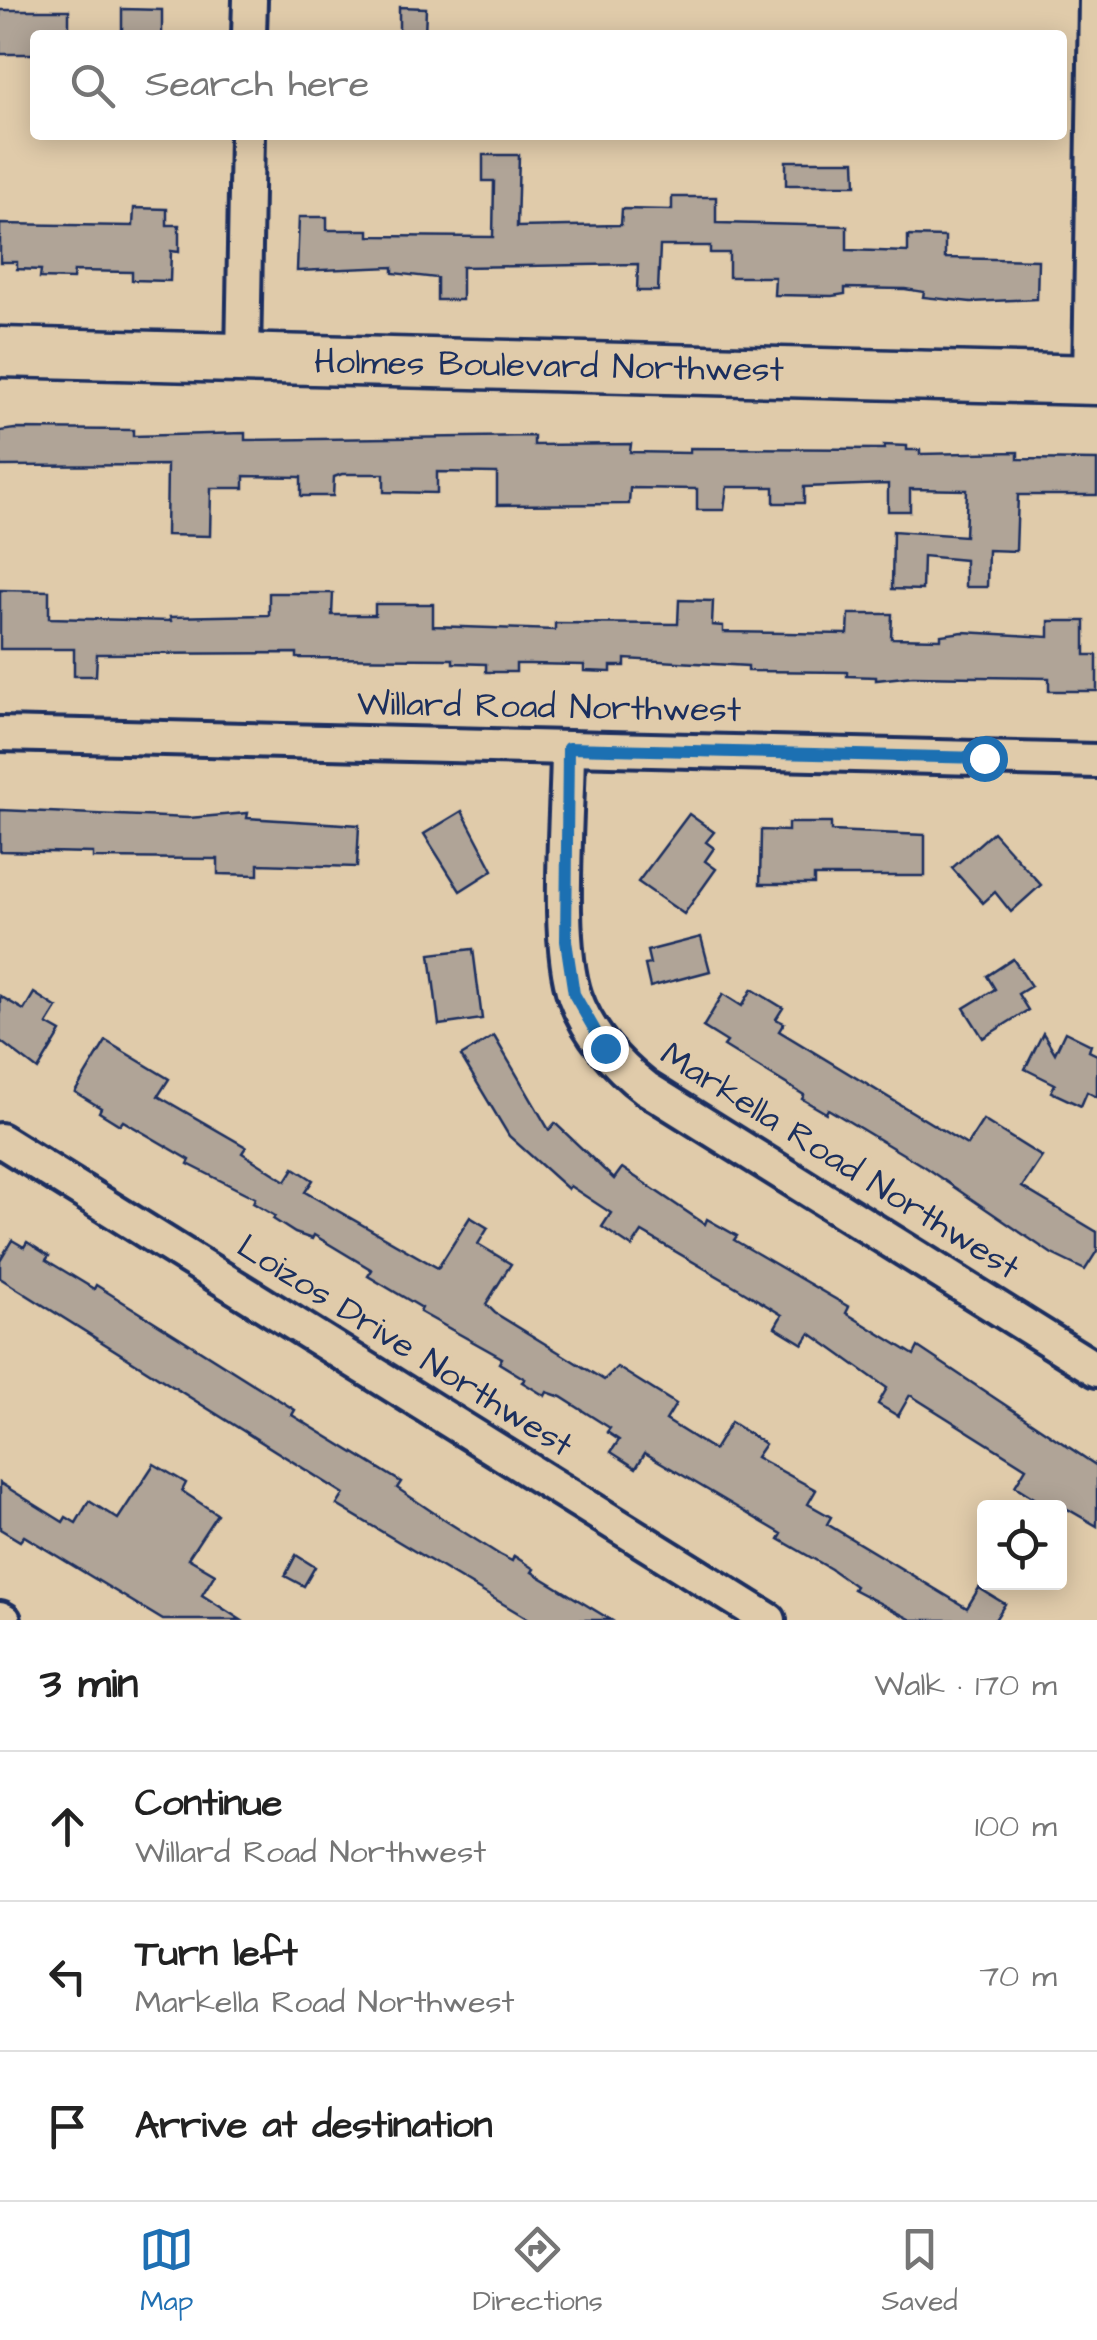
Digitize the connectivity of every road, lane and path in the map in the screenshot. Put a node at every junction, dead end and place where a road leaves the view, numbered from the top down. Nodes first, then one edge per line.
1 (250, 0) edge
2 (1096, 0) edge
3 (249, 30) edge
4 (247, 140) edge
5 (0, 352) edge
6 (244, 358) junction
7 (1093, 380) edge
8 (0, 734) edge
9 (568, 748) junction
10 (1097, 760) edge
11 (0, 1140) edge
12 (1097, 1370) edge
13 (768, 1620) edge

1 - 3 street
2 - 7 street
4 - 6 street
5 - 6 street, Holmes Boulevard Northwest
6 - 7 street, Holmes Boulevard Northwest
8 - 9 street, Willard Road Northwest
9 - 10 street, Willard Road Northwest
9 - 12 street, Markella Road Northwest
11 - 13 street, Loizos Drive Northwest

